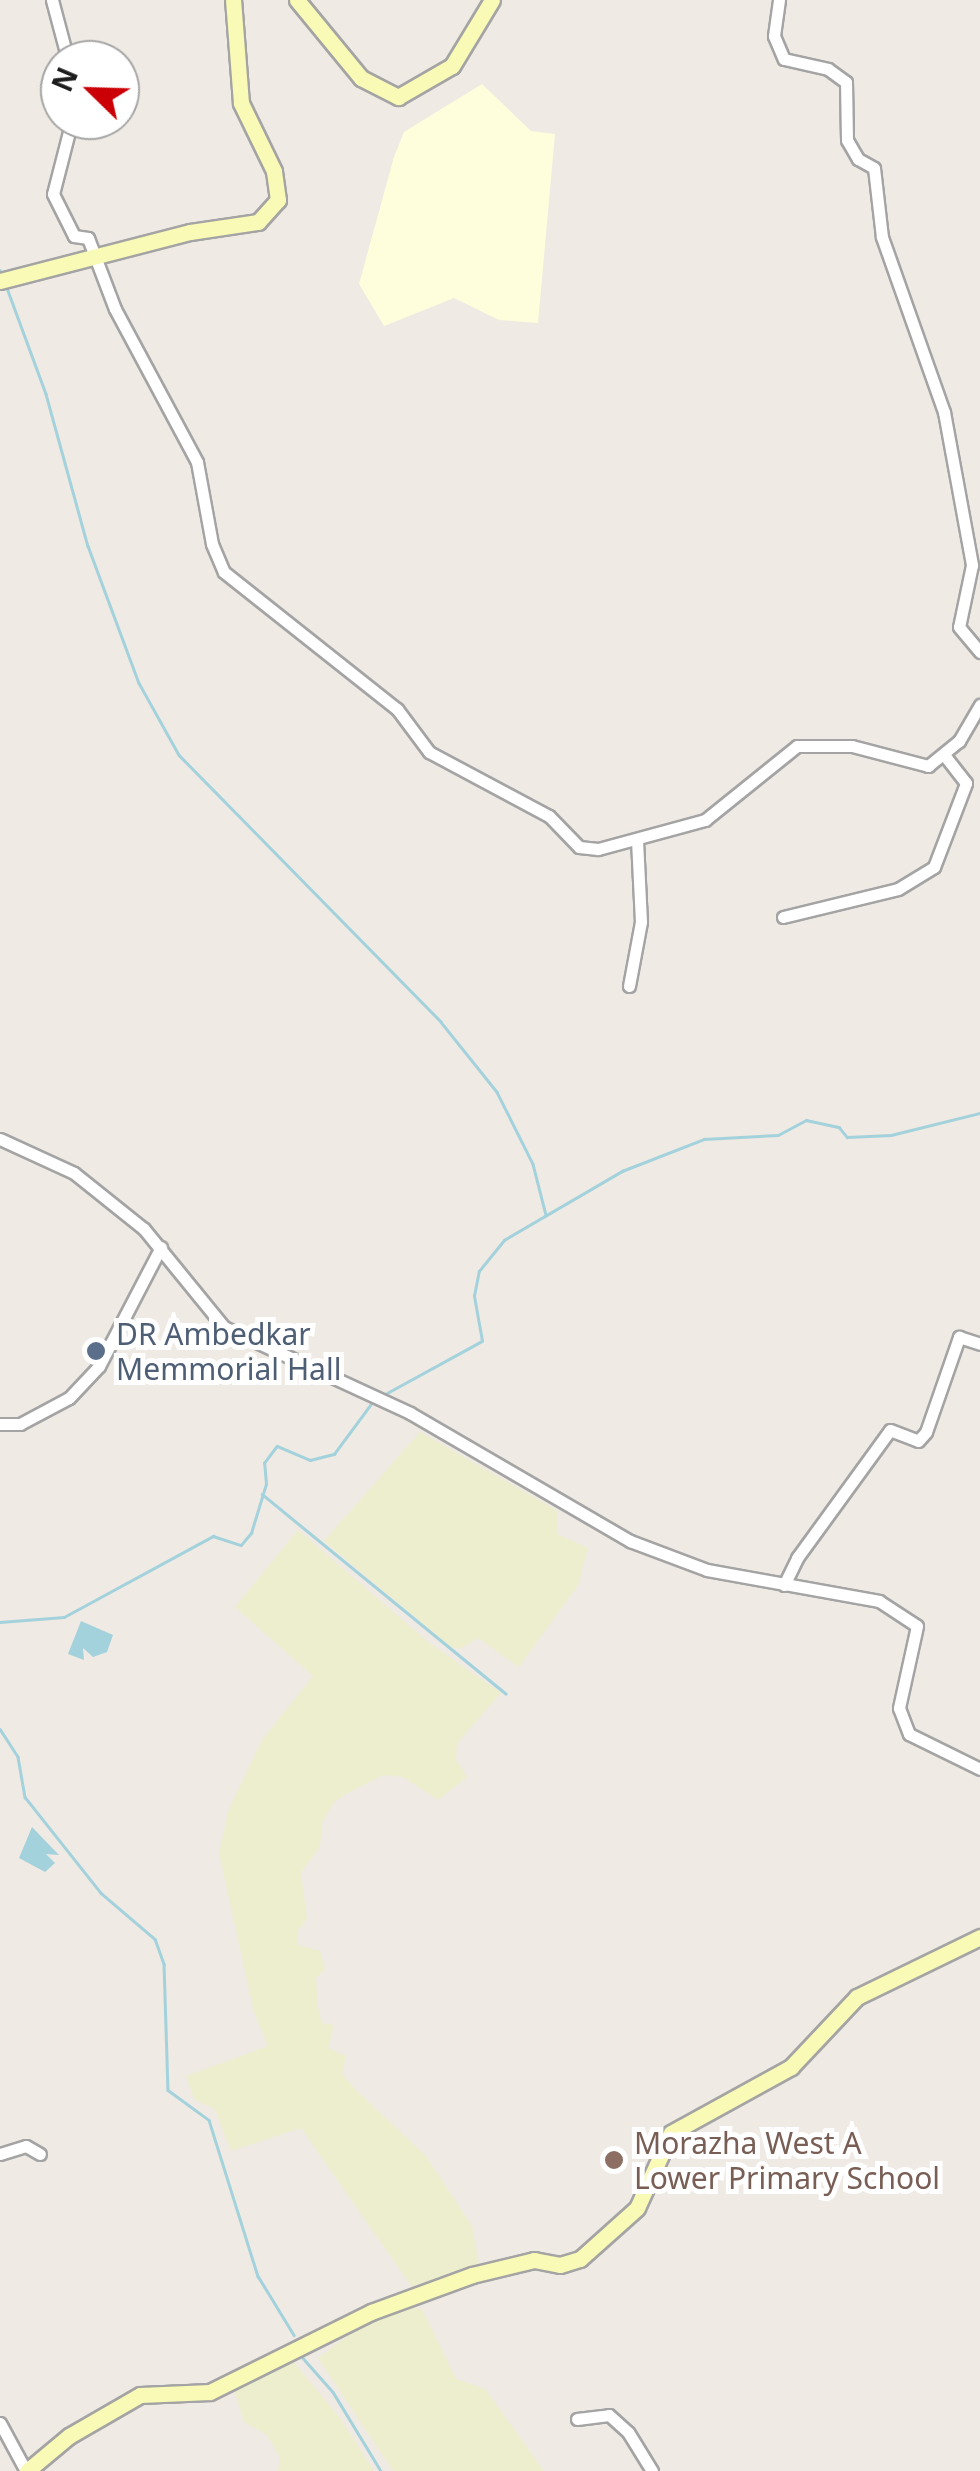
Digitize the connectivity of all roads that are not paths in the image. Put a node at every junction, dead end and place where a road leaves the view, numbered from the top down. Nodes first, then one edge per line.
1 (52, 0) edge
2 (233, 0) edge
3 (297, 0) edge
4 (492, 0) edge
5 (780, 0) edge
6 (63, 40) edge
7 (67, 140) edge
8 (95, 256) junction
9 (0, 281) edge
10 (980, 652) edge
11 (980, 705) edge
12 (945, 756) junction
13 (637, 839) junction
14 (783, 917) dead end
15 (629, 986) dead end
16 (0, 1139) edge
17 (160, 1247) junction
18 (980, 1344) edge
19 (0, 1424) edge
20 (784, 1584) junction
21 (980, 1770) edge
22 (980, 1937) edge
23 (0, 2154) edge
24 (40, 2154) dead end
25 (577, 2419) dead end
26 (0, 2423) edge
27 (26, 2471) edge
28 (652, 2471) edge

1 - 6 street
2 - 8 main road
3 - 4 main road
5 - 10 street
7 - 8 street
8 - 9 main road
8 - 13 street
11 - 12 street
12 - 13 street
12 - 14 street
13 - 15 street
16 - 17 street
17 - 19 street
17 - 20 street
18 - 20 street
20 - 21 street
22 - 27 main road
23 - 24 street
25 - 28 street
26 - 27 street

